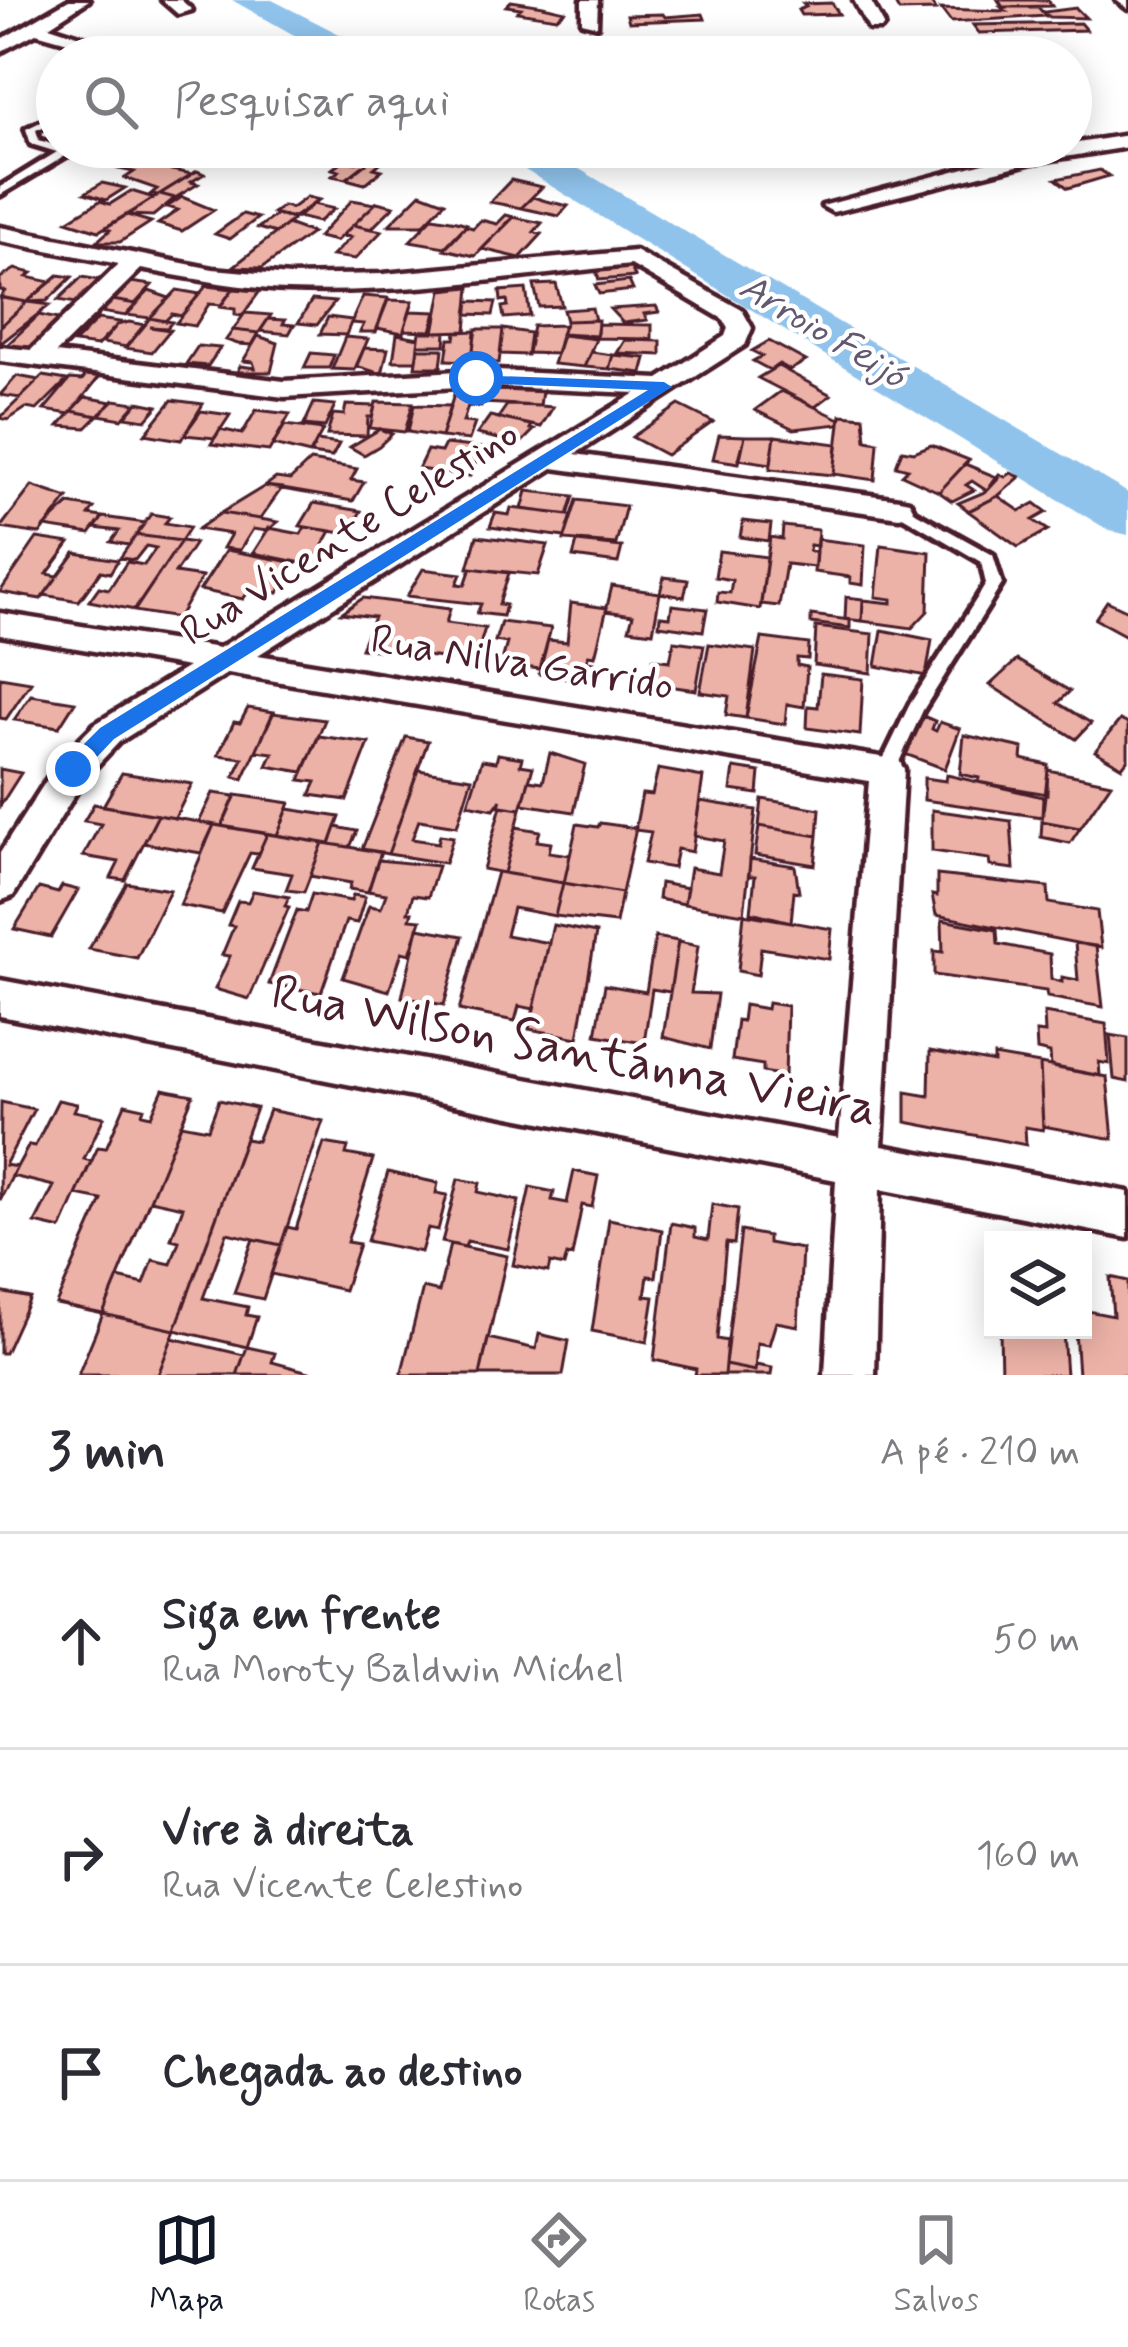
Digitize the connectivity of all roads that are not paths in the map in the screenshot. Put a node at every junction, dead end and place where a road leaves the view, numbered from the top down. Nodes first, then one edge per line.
1 (81, 0) edge
2 (590, 0) edge
3 (862, 0) edge
4 (591, 22) dead end
5 (875, 25) dead end
6 (35, 27) junction
7 (63, 36) edge
8 (0, 47) edge
9 (1128, 141) edge
10 (1092, 147) edge
11 (39, 168) edge
12 (985, 168) edge
13 (0, 192) edge
14 (833, 206) dead end
15 (0, 235) edge
16 (137, 260) junction
17 (0, 354) edge
18 (37, 358) junction
19 (664, 387) junction
20 (548, 460) junction
21 (899, 508) joint
22 (0, 624) edge
23 (229, 662) junction
24 (886, 770) junction
25 (0, 886) edge
26 (0, 998) edge
27 (859, 1161) junction
28 (1128, 1214) edge
29 (850, 1375) edge

1 - 6 street
2 - 4 street
3 - 5 street
6 - 7 street
6 - 8 street
9 - 10 street
11 - 13 lane
12 - 14 street
15 - 16 street
16 - 18 street
16 - 19 street, Rua Vicente Celestino
17 - 18 street
18 - 19 street
19 - 20 street, Rua Vicente Celestino
20 - 21 street
20 - 23 street, Rua Vicente Celestino
21 - 24 lane
22 - 23 street, Rua Nilva Garrido
23 - 24 street, Rua Nilva Garrido
23 - 25 street, Rua Vicente Celestino
24 - 27 street
26 - 27 street, Rua Wilson Santánna Vieira
27 - 28 street, Rua Wilson Santánna Vieira
27 - 29 street

